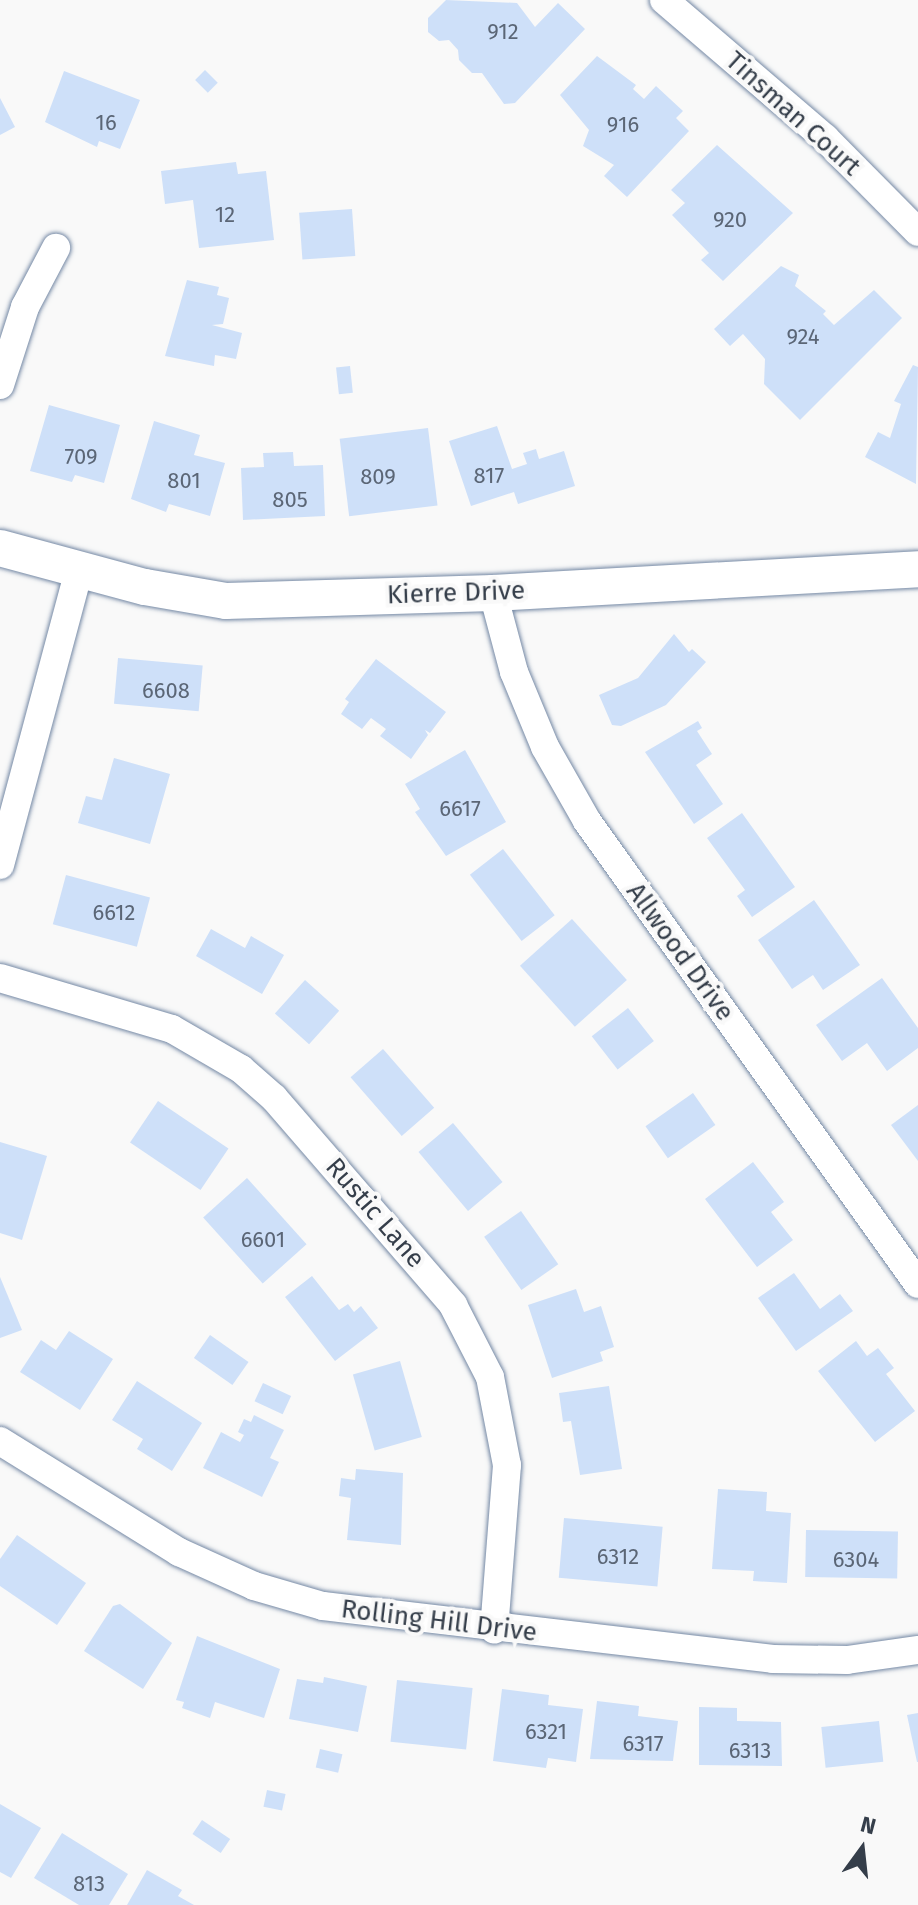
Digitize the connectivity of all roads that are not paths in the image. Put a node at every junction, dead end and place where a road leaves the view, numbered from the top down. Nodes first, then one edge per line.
1 (664, 0) edge
2 (918, 232) edge
3 (56, 248) dead end
4 (0, 385) edge
5 (0, 548) edge
6 (918, 569) edge
7 (79, 570) junction
8 (493, 593) junction
9 (0, 865) edge
10 (0, 978) edge
11 (918, 1284) edge
12 (0, 1441) edge
13 (494, 1629) junction
14 (918, 1650) edge

1 - 2 street, Tinsman Court
3 - 4 street
5 - 7 street, Kierre Drive
6 - 8 street, Kierre Drive
7 - 8 street, Kierre Drive
7 - 9 street
8 - 11 street, Allwood Drive
10 - 13 street, Rustic Lane
12 - 13 street, Rolling Hill Drive
13 - 14 street, Rolling Hill Drive

